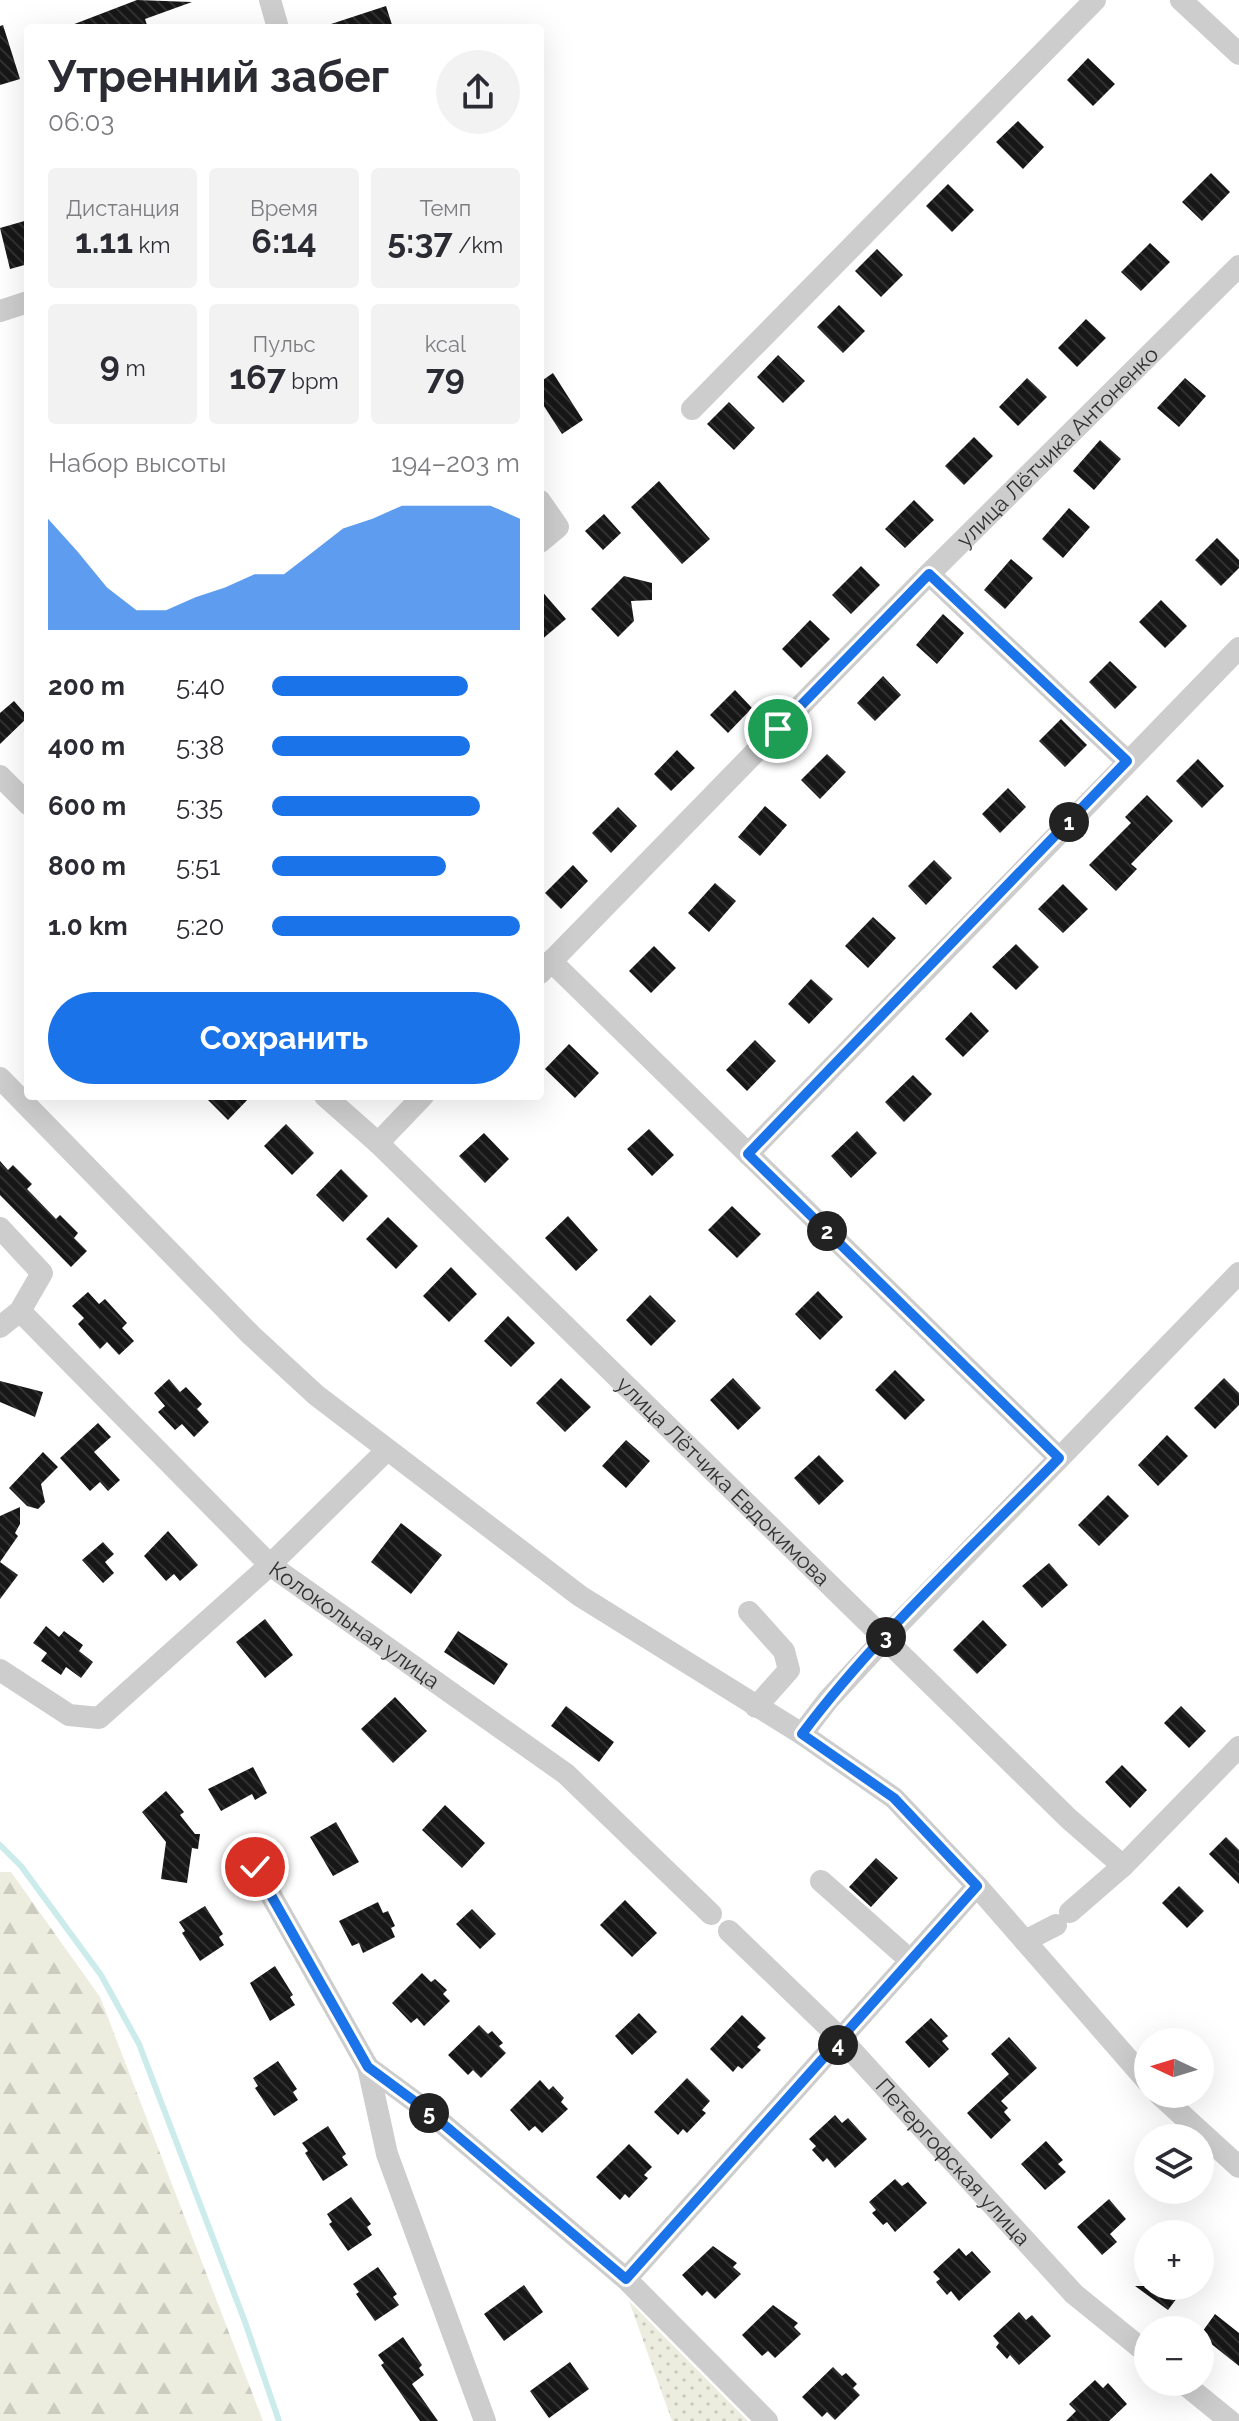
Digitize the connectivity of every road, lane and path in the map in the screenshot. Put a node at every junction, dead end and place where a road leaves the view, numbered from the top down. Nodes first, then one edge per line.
1 (270, 0) edge
2 (1095, 0) edge
3 (1181, 0) edge
4 (277, 24) edge
5 (1239, 54) edge
6 (1239, 266) edge
7 (24, 303) edge
8 (0, 311) edge
9 (692, 409) dead end
10 (544, 507) edge
11 (544, 539) edge
12 (929, 574) junction
13 (1239, 648) edge
14 (1127, 761) junction
15 (0, 776) edge
16 (24, 800) edge
17 (545, 967) edge
18 (0, 1078) edge
19 (330, 1100) edge
20 (419, 1100) edge
21 (378, 1143) junction
22 (748, 1154) junction
23 (0, 1228) edge
24 (1239, 1273) edge
25 (20, 1311) junction
26 (0, 1327) edge
27 (386, 1451) junction
28 (1059, 1458) junction
29 (270, 1565) junction
30 (749, 1612) dead end
31 (885, 1638) junction
32 (0, 1670) edge
33 (756, 1707) junction
34 (802, 1734) junction
35 (1239, 1747) edge
36 (1123, 1866) junction
37 (255, 1867) dead end
38 (821, 1881) dead end
39 (977, 1886) junction
40 (711, 1914) dead end
41 (729, 1931) dead end
42 (1025, 1941) junction
43 (911, 1961) junction
44 (842, 2040) junction
45 (1134, 2066) edge
46 (368, 2067) junction
47 (1174, 2108) edge
48 (1239, 2167) edge
49 (626, 2279) junction
50 (1134, 2343) edge
51 (1199, 2396) edge
52 (485, 2421) edge
53 (767, 2421) edge
54 (1230, 2421) edge

1 - 4 street
2 - 9 street
3 - 5 street
6 - 12 street, улица Лётчика Антоненко
7 - 8 street
10 - 11 street
12 - 14 street
12 - 17 street, улица Лётчика Антоненко
13 - 14 street
14 - 22 street
15 - 16 street
17 - 22 street
18 - 27 street
19 - 21 street, улица Лётчика Евдокимова
20 - 21 street
21 - 31 street, улица Лётчика Евдокимова
22 - 28 street
23 - 25 street
24 - 28 street
25 - 26 street
25 - 29 street, Колокольная улица
27 - 29 street
27 - 33 street
28 - 31 street
29 - 32 street
29 - 40 street, Колокольная улица
30 - 33 street
31 - 34 street
31 - 36 street, улица Лётчика Евдокимова
33 - 34 street
34 - 39 street
35 - 36 street
36 - 42 street
37 - 46 street
38 - 43 street
39 - 42 street
39 - 43 street
41 - 44 street, Петергофская улица
42 - 45 street
43 - 44 street
44 - 49 street
44 - 50 street, Петергофская улица
46 - 49 street
46 - 52 street
47 - 48 street
49 - 53 street
51 - 54 street

